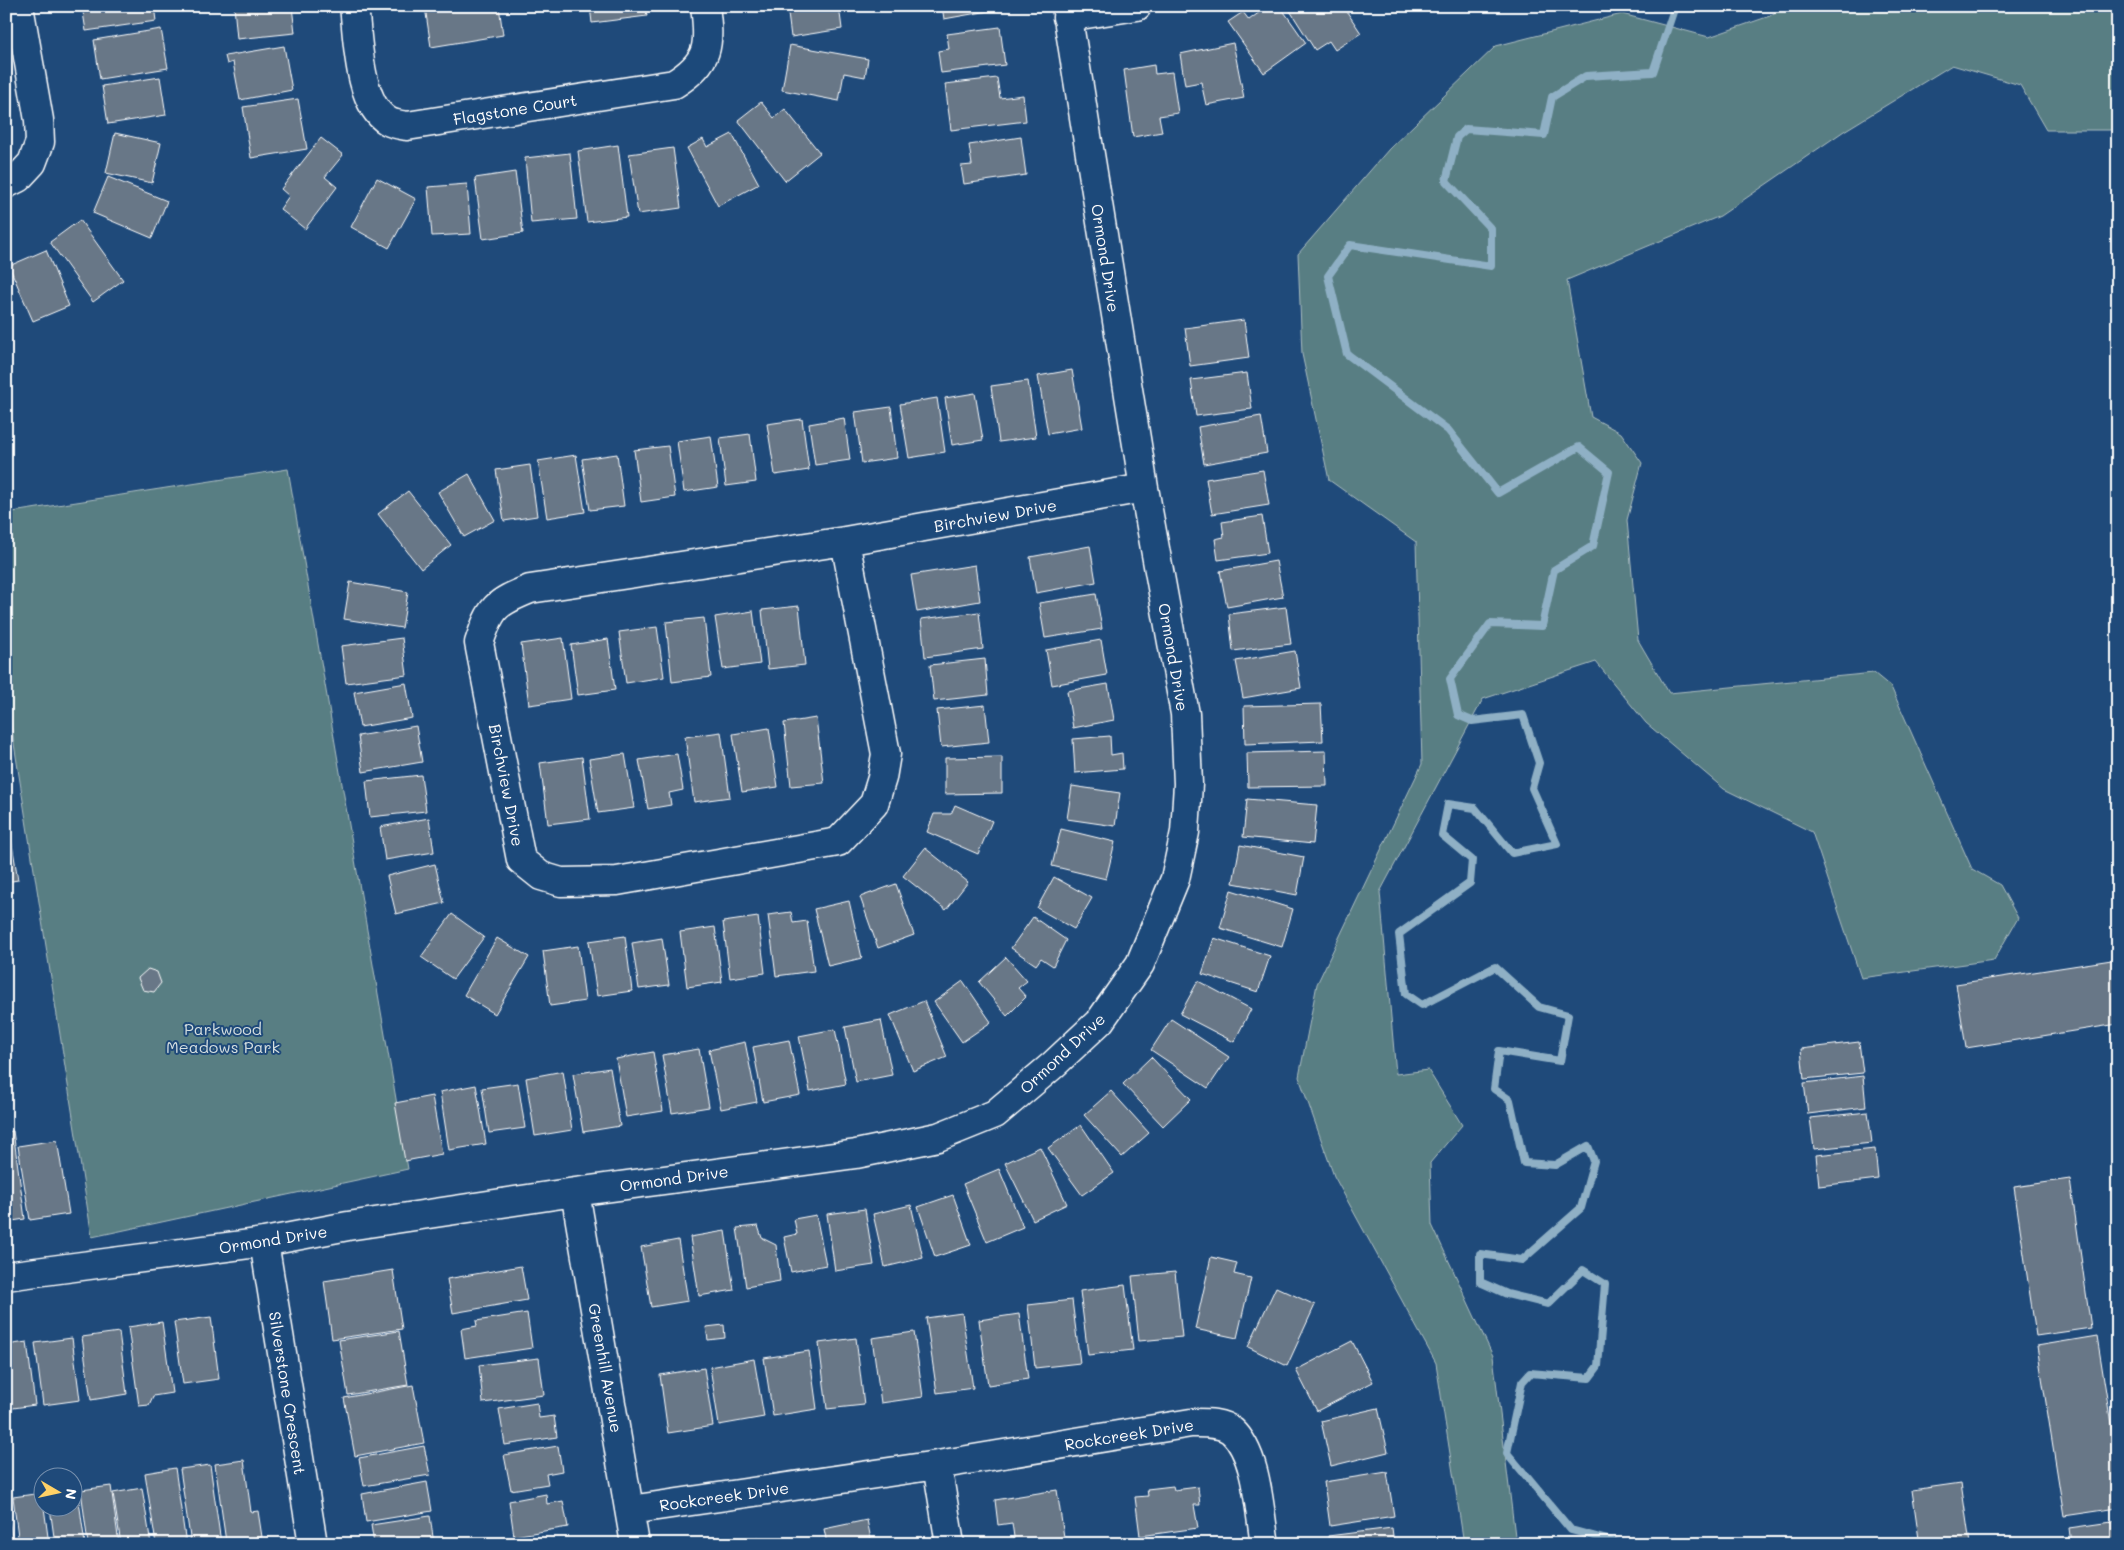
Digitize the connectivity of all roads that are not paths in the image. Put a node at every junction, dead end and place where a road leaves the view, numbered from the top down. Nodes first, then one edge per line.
1 (19, 6) edge
2 (354, 6) edge
3 (705, 6) edge
4 (1136, 6) edge
5 (1067, 12) edge
6 (6, 184) edge
7 (1144, 488) junction
8 (845, 541) junction
9 (575, 1192) junction
10 (264, 1242) junction
11 (6, 1276) edge
12 (937, 1465) junction
13 (630, 1510) junction
14 (312, 1544) edge
15 (635, 1544) edge
16 (950, 1544) edge
17 (1265, 1544) edge

1 - 6 street
2 - 3 street, Flagstone Court
4 - 5 street
5 - 7 street, Ormond Drive
7 - 8 street, Birchview Drive
7 - 9 street, Ormond Drive
8 - 8 street, Birchview Drive
9 - 10 street, Ormond Drive
9 - 13 street, Greenhill Avenue
10 - 11 street, Ormond Drive
10 - 14 street, Silverstone Crescent
12 - 13 street, Rockcreek Drive
12 - 16 street
12 - 17 street, Rockcreek Drive
13 - 15 street, Greenhill Avenue

